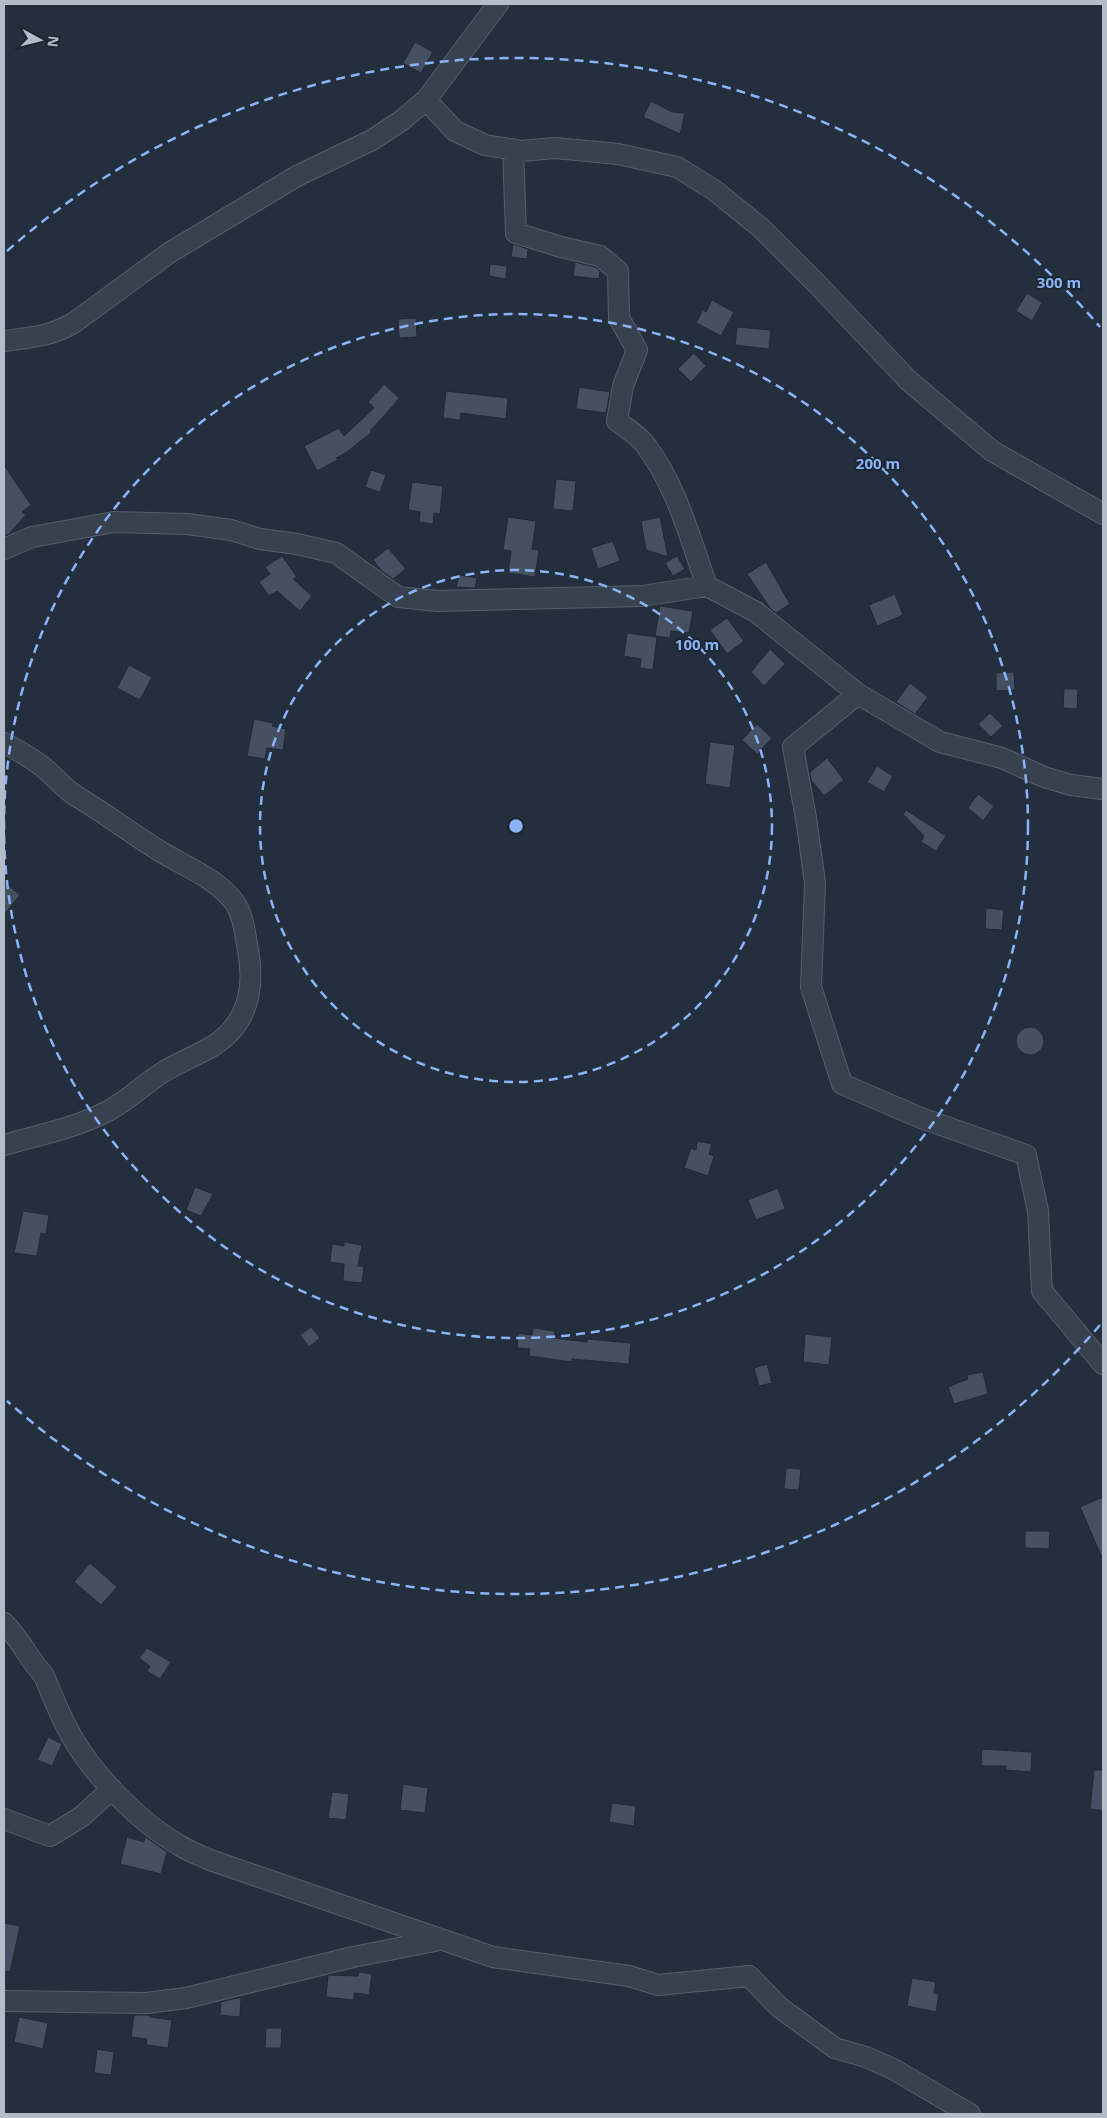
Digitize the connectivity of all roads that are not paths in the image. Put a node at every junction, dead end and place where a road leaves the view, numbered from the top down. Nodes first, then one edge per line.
1 (498, 4) edge
2 (426, 100) junction
3 (513, 149) junction
4 (4, 341) edge
5 (1103, 514) edge
6 (4, 549) edge
7 (707, 586) junction
8 (858, 694) junction
9 (4, 743) edge
10 (1103, 789) edge
11 (4, 1145) edge
12 (1103, 1364) edge
13 (4, 1623) edge
14 (112, 1789) junction
15 (4, 1819) edge
16 (442, 1940) junction
17 (4, 2002) edge
18 (970, 2114) edge

1 - 2 street
2 - 3 street
2 - 4 street
3 - 5 street
3 - 7 street
6 - 7 street
7 - 8 street
8 - 10 street
8 - 12 street
9 - 11 street
13 - 14 street
14 - 15 street
14 - 16 street
16 - 17 street
16 - 18 street

